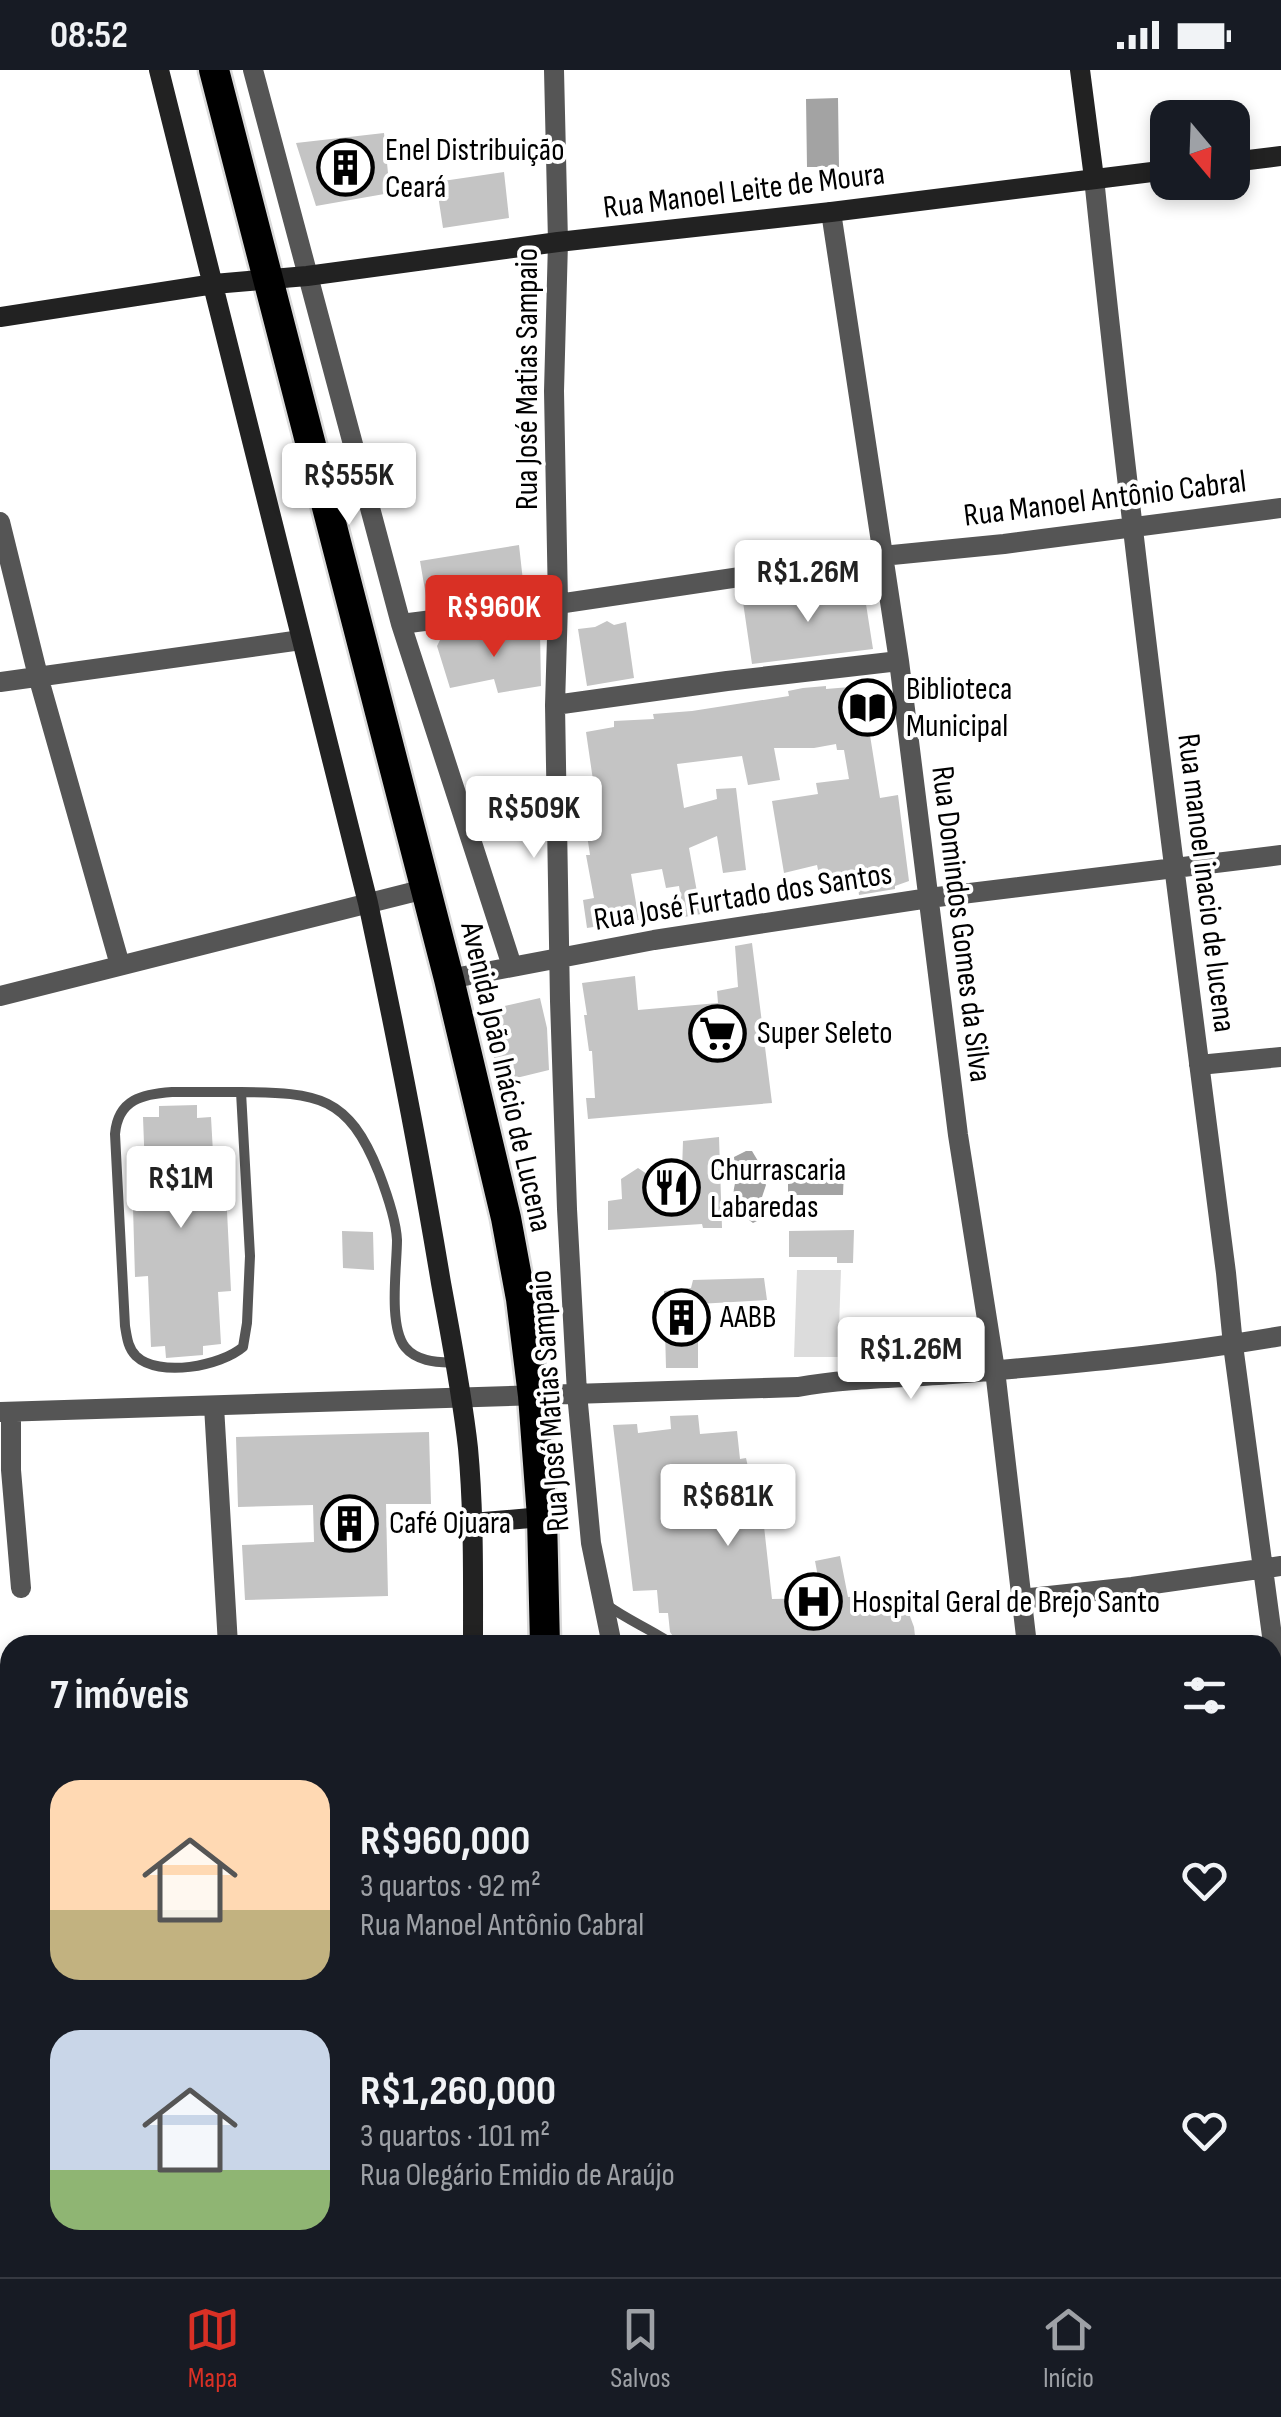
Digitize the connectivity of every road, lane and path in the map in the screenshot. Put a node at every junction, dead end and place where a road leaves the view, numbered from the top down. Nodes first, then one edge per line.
1 (159, 70) edge
2 (214, 70) edge
3 (253, 70) edge
4 (554, 70) edge
5 (1080, 70) edge
6 (1281, 156) edge
7 (1250, 160) edge
8 (1150, 172) edge
9 (1094, 178) junction
10 (832, 212) junction
11 (558, 242) junction
12 (307, 276) junction
13 (268, 280) junction
14 (214, 284) junction
15 (0, 317) edge
16 (1281, 508) edge
17 (0, 522) edge
18 (1132, 526) junction
19 (882, 556) junction
20 (558, 604) junction
21 (401, 624) junction
22 (302, 640) junction
23 (898, 662) junction
24 (38, 676) junction
25 (0, 682) edge
26 (555, 705) junction
27 (1281, 855) edge
28 (1173, 868) junction
29 (426, 889) junction
30 (928, 898) junction
31 (368, 903) junction
32 (559, 958) junction
33 (120, 964) junction
34 (512, 966) junction
35 (449, 979) junction
36 (0, 996) edge
37 (1281, 1057) edge
38 (1199, 1064) junction
39 (241, 1092) junction
40 (1281, 1336) edge
41 (1232, 1344) junction
42 (455, 1363) junction
43 (995, 1370) junction
44 (577, 1393) junction
45 (533, 1396) junction
46 (461, 1398) junction
47 (214, 1406) junction
48 (6, 1412) edge
49 (542, 1516) junction
50 (472, 1523) junction
51 (1273, 1567) edge
52 (21, 1588) dead end
53 (1021, 1599) junction
54 (602, 1600) junction
55 (227, 1635) edge
56 (473, 1635) edge
57 (545, 1635) edge
58 (610, 1635) edge
59 (659, 1635) edge
60 (1025, 1635) edge
61 (1277, 1635) edge

1 - 14 street
2 - 13 highway, Avenida João Inácio de Lucena
3 - 12 street
4 - 11 street, Rua José Matias Sampaio
5 - 9 street, Rua manoel inacio de lucena
6 - 7 street
8 - 9 street, Rua Manoel Leite de Moura
9 - 10 street, Rua Manoel Leite de Moura
9 - 18 street, Rua manoel inacio de lucena
10 - 11 street, Rua Manoel Leite de Moura
10 - 19 street, Rua Domindos Gomes da Silva
11 - 12 street, Rua Manoel Leite de Moura
11 - 20 street, Rua José Matias Sampaio
12 - 13 street, Rua Manoel Leite de Moura
12 - 21 street
13 - 14 street, Rua Manoel Leite de Moura
13 - 29 highway, Avenida João Inácio de Lucena
14 - 15 street, Rua Manoel Leite de Moura
14 - 22 street
16 - 18 street, Rua Manoel Antônio Cabral
17 - 24 street
18 - 19 street, Rua Manoel Antônio Cabral
18 - 28 street, Rua manoel inacio de lucena
19 - 20 street, Rua Manoel Antônio Cabral
19 - 23 street, Rua Domindos Gomes da Silva
20 - 21 street, Rua Manoel Antônio Cabral
20 - 26 street, Rua José Matias Sampaio
21 - 34 street
22 - 24 street
22 - 31 street
23 - 26 street
23 - 30 street, Rua Domindos Gomes da Silva
24 - 25 street
24 - 33 street
26 - 32 street, Rua José Matias Sampaio
27 - 28 street, Rua José Furtado dos Santos
28 - 30 street, Rua José Furtado dos Santos
28 - 38 street, Rua manoel inacio de lucena
29 - 31 street
29 - 35 highway, Avenida João Inácio de Lucena
30 - 32 street, Rua José Furtado dos Santos
30 - 43 street, Rua Domindos Gomes da Silva
31 - 33 street
31 - 42 street
32 - 34 street, Rua José Furtado dos Santos
32 - 44 street, Rua José Matias Sampaio
33 - 36 street
34 - 35 street, Rua José Furtado dos Santos
35 - 45 highway, Avenida João Inácio de Lucena
37 - 38 street
38 - 41 street, Rua manoel inacio de lucena
39 - 39 lane
39 - 42 lane
40 - 41 street
41 - 43 street
41 - 51 street, Rua manoel inacio de lucena
42 - 46 street
43 - 44 street
43 - 53 street, Rua Domindos Gomes da Silva
44 - 45 street
44 - 54 street, Rua José Matias Sampaio
45 - 46 street
45 - 49 highway, Avenida João Inácio de Lucena
46 - 47 street
46 - 50 street
47 - 48 street
47 - 55 street
48 - 52 street
49 - 50 street
49 - 57 highway, Avenida João Inácio de Lucena
50 - 56 street
51 - 53 street
51 - 61 street, Rua manoel inacio de lucena
53 - 60 street, Rua Domindos Gomes da Silva
54 - 58 street, Rua José Matias Sampaio
54 - 59 lane

